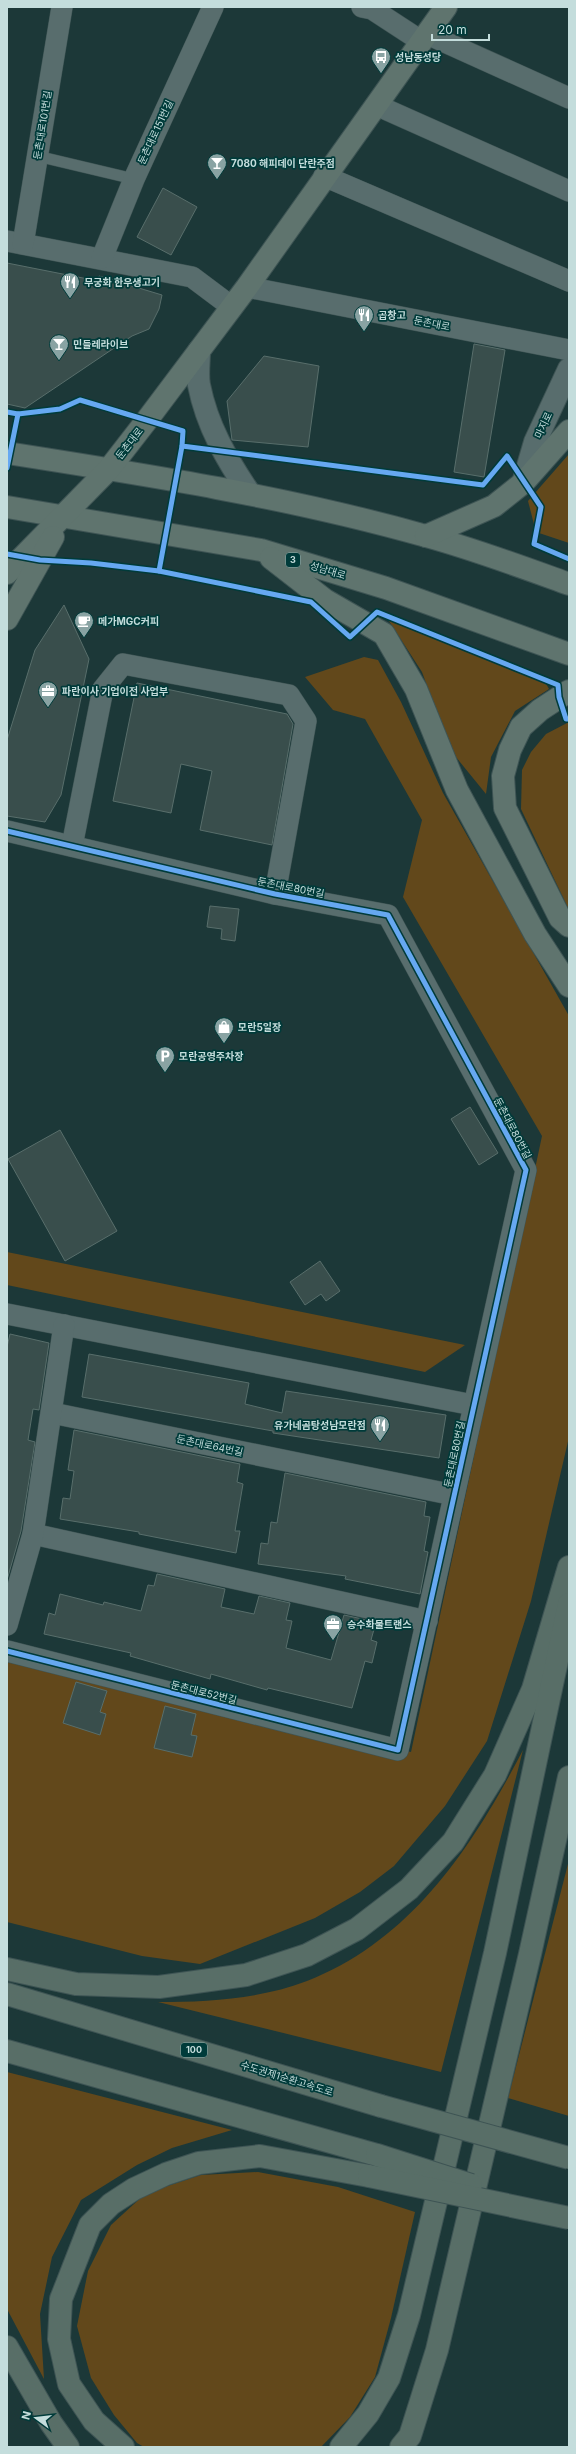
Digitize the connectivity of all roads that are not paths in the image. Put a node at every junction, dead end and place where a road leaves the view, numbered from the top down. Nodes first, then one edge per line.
1 (62, 7) edge
2 (213, 7) edge
3 (362, 7) edge
4 (446, 7) edge
5 (424, 37) junction
6 (569, 98) edge
7 (376, 105) junction
8 (37, 156) junction
9 (324, 176) junction
10 (134, 179) junction
11 (569, 191) edge
12 (15, 242) edge
13 (102, 258) junction
14 (569, 281) edge
15 (247, 287) junction
16 (232, 307) junction
17 (569, 350) edge
18 (199, 351) junction
19 (569, 369) edge
20 (569, 431) edge
21 (7, 453) edge
22 (109, 469) junction
23 (523, 483) junction
24 (250, 494) junction
25 (7, 507) edge
26 (63, 518) junction
27 (426, 536) junction
28 (261, 550) junction
29 (7, 573) edge
30 (569, 584) edge
31 (7, 619) edge
32 (569, 654) edge
33 (569, 691) edge
34 (7, 831) edge
35 (72, 846) junction
36 (275, 894) junction
37 (569, 926) edge
38 (569, 986) edge
39 (7, 1314) edge
40 (64, 1325) junction
41 (473, 1405) junction
42 (52, 1413) junction
43 (454, 1495) junction
44 (32, 1534) junction
45 (569, 1567) edge
46 (569, 1604) edge
47 (427, 1622) junction
48 (7, 1625) edge
49 (7, 1651) edge
50 (398, 1750) joint
51 (569, 1777) edge
52 (7, 1969) edge
53 (7, 1994) edge
54 (7, 2051) edge
55 (569, 2158) edge
56 (569, 2216) edge
57 (7, 2347) edge
58 (68, 2447) edge
59 (123, 2447) edge
60 (341, 2447) edge
61 (402, 2447) edge

1 - 8 street, 둔촌대로101번길
2 - 10 street, 둔촌대로151번길
3 - 5 street
4 - 5 main road, 둔촌대로
5 - 6 street
5 - 7 main road, 둔촌대로
7 - 9 main road, 둔촌대로
7 - 11 street
8 - 10 lane
8 - 12 street, 둔촌대로101번길
9 - 14 street
9 - 15 main road, 둔촌대로
10 - 13 street, 둔촌대로151번길
12 - 13 street, 둔촌대로101번길
13 - 16 street, 둔촌대로101번길
15 - 16 main road, 둔촌대로
15 - 17 street, 둔촌대로
16 - 18 main road, 둔촌대로
18 - 22 main road, 둔촌대로
18 - 24 street
19 - 23 street, 마지로
20 - 23 main road
21 - 22 main road
22 - 24 main road
22 - 26 main road, 둔촌대로
23 - 27 main road
24 - 27 main road
25 - 26 main road, 성남대로 / 3
26 - 28 main road, 성남대로 / 3
26 - 29 main road, 둔촌대로
26 - 31 main road, 둔촌대로
27 - 30 main road
28 - 32 main road, 성남대로 / 3
28 - 38 main road
33 - 37 main road
34 - 35 street, 둔촌대로80번길
35 - 36 street, 둔촌대로80번길
35 - 36 street, 둔촌대로80번길
36 - 41 street, 둔촌대로80번길
39 - 40 street
40 - 41 street
40 - 42 street
41 - 43 street, 둔촌대로80번길
42 - 43 street, 둔촌대로64번길
42 - 44 street
43 - 47 street, 둔촌대로80번길
44 - 47 street
44 - 48 street
45 - 52 highway
46 - 60 highway
47 - 50 street, 둔촌대로80번길
49 - 50 street, 둔촌대로52번길
51 - 61 highway
53 - 55 highway, 수도권제1순환고속도로 / 100, bridge
54 - 56 highway, bridge
56 - 59 highway, bridge
57 - 58 highway

